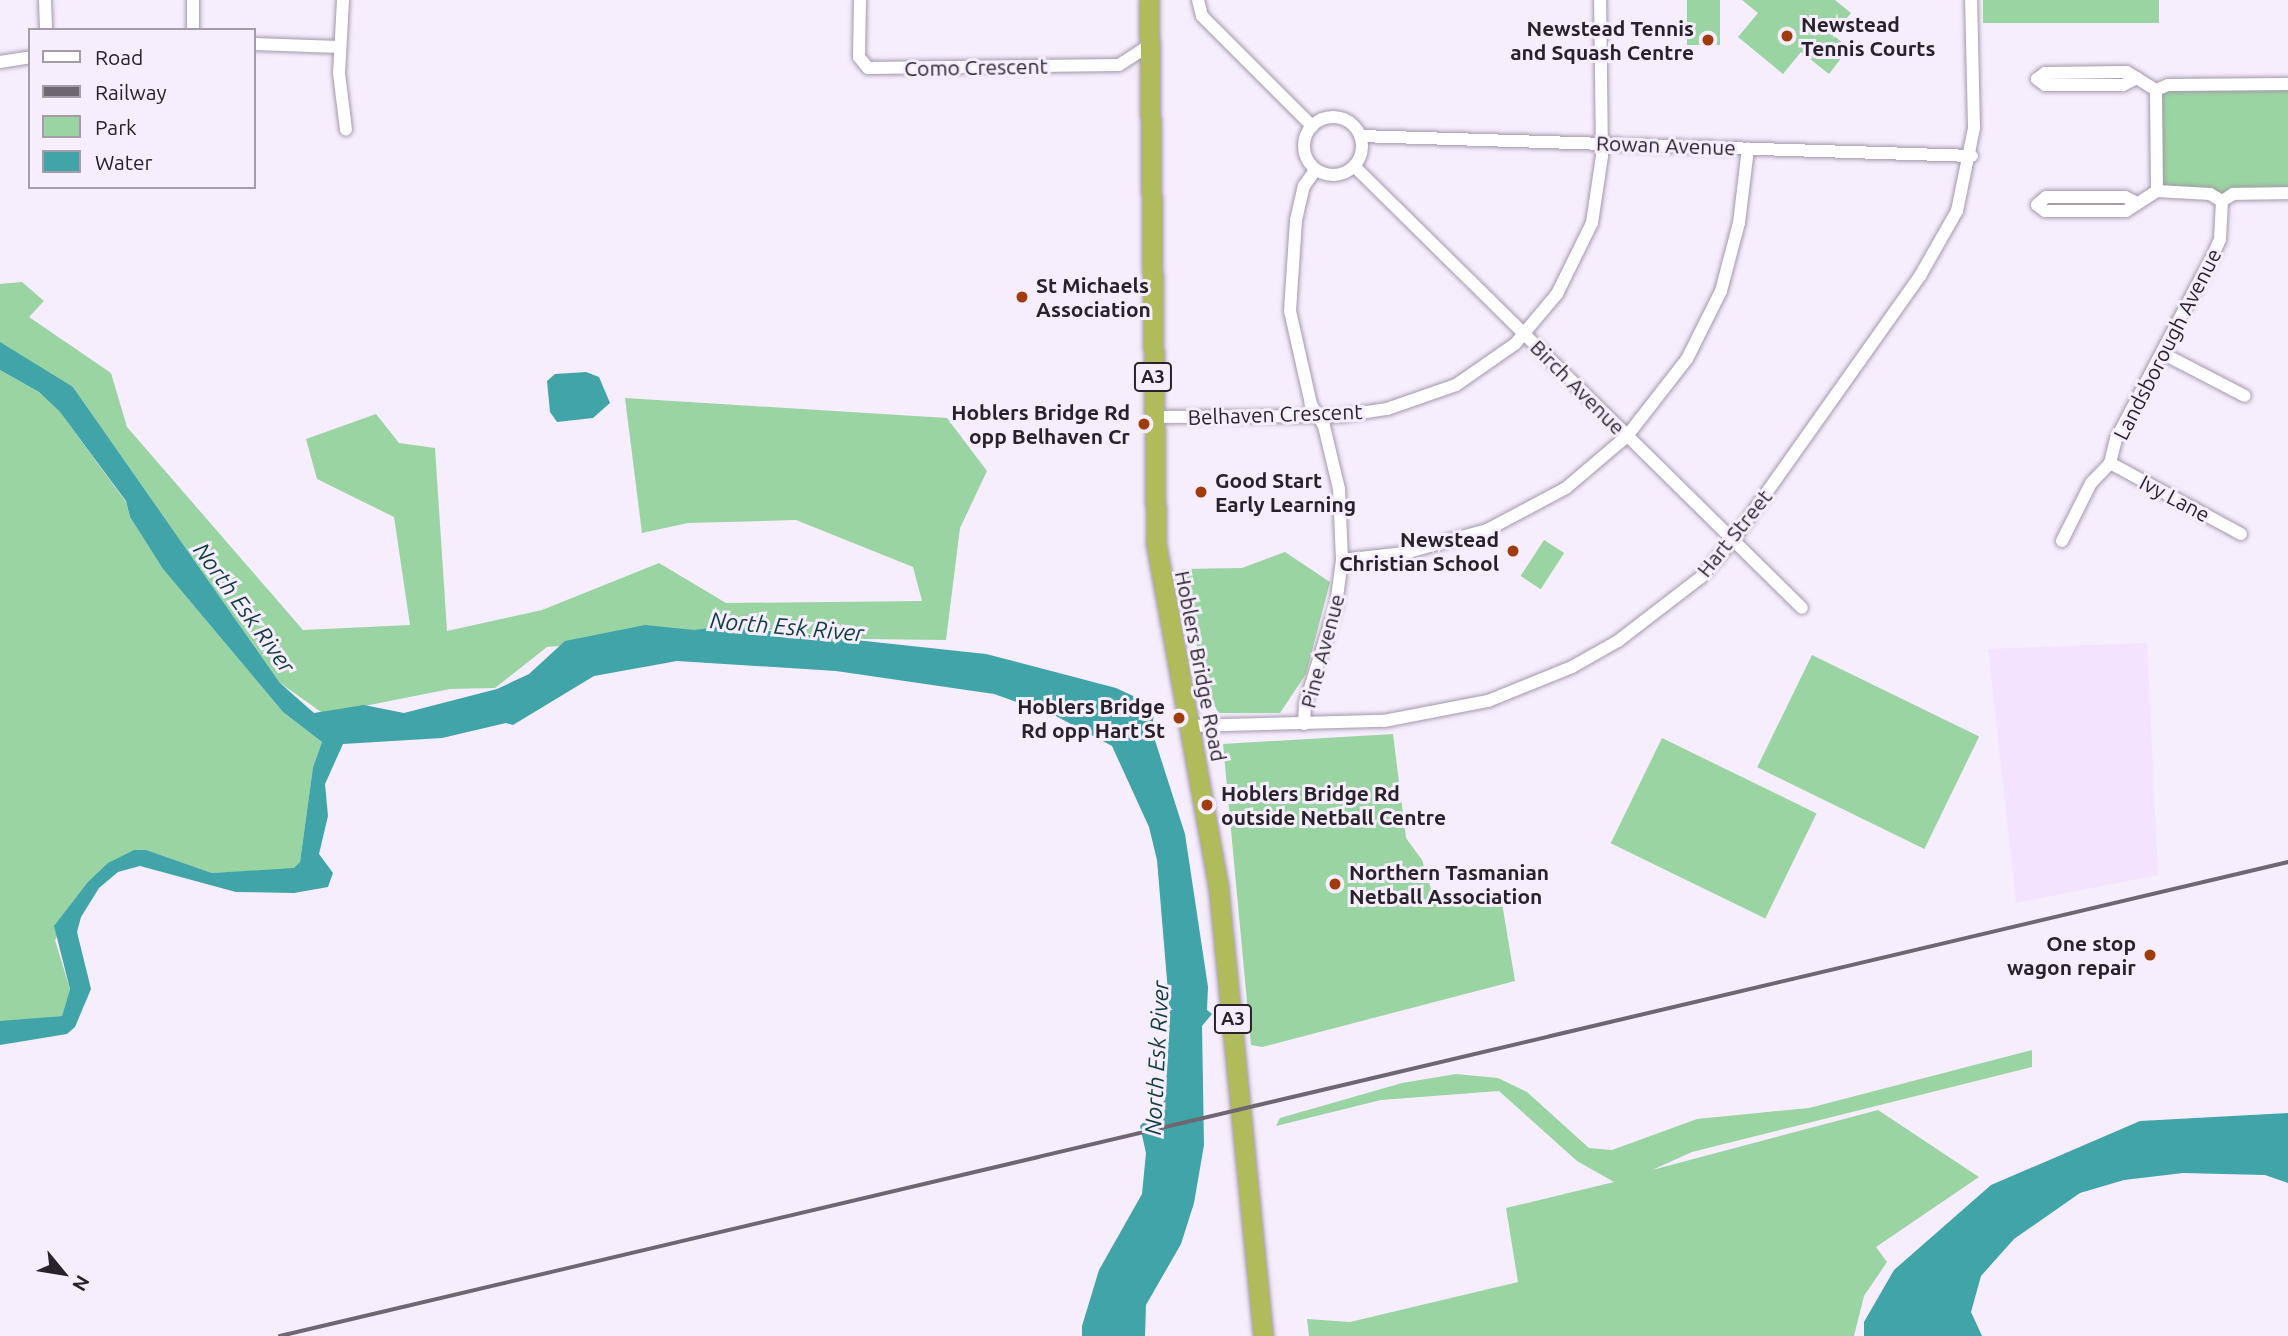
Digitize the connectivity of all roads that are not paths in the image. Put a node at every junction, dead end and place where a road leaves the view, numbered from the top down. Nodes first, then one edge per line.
1 (45, 0) edge
2 (193, 0) edge
3 (343, 0) edge
4 (860, 0) edge
5 (1149, 0) edge
6 (1198, 0) edge
7 (1600, 0) edge
8 (1970, 0) edge
9 (46, 28) edge
10 (193, 28) edge
11 (256, 44) edge
12 (1150, 44) junction
13 (339, 47) junction
14 (28, 57) edge
15 (0, 62) edge
16 (2137, 78) junction
17 (2288, 84) edge
18 (2156, 90) junction
19 (1312, 125) junction
20 (346, 130) dead end
21 (1360, 136) junction
22 (1602, 143) junction
23 (1748, 149) junction
24 (1972, 156) junction
25 (1354, 166) junction
26 (1315, 170) junction
27 (2157, 191) junction
28 (2288, 193) edge
29 (2222, 201) junction
30 (2137, 203) junction
31 (1525, 334) junction
32 (2162, 353) junction
33 (2245, 397) dead end
34 (1316, 415) junction
35 (1153, 417) junction
36 (1627, 436) junction
37 (2110, 463) junction
38 (2241, 534) dead end
39 (1733, 540) junction
40 (2062, 541) dead end
41 (1342, 560) junction
42 (1802, 608) dead end
43 (1304, 724) junction
44 (1188, 726) junction
45 (1263, 1336) edge

1 - 9 street
2 - 10 street
3 - 13 street
4 - 12 street, Como Crescent
5 - 12 highway, Hoblers Bridge Road / A3
6 - 19 street
7 - 22 street, Belhaven Crescent
8 - 24 street, Hart Street
11 - 13 street
12 - 35 highway, Hoblers Bridge Road / A3
13 - 20 street
14 - 15 street
16 - 16 street
16 - 18 street
17 - 18 street
18 - 27 street
19 - 21 street
19 - 26 street
21 - 22 street, Rowan Avenue
21 - 25 street
22 - 23 street, Rowan Avenue
22 - 31 street, Belhaven Crescent
23 - 24 street, Rowan Avenue
23 - 36 street
24 - 39 street, Hart Street
25 - 26 street
25 - 31 street, Birch Avenue
26 - 34 street, Pine Avenue
27 - 29 street
27 - 30 street
28 - 29 street
29 - 32 street, Landsborough Avenue
30 - 30 street
31 - 34 street, Belhaven Crescent
31 - 36 street, Birch Avenue
32 - 33 street
32 - 37 street, Landsborough Avenue
34 - 35 street, Belhaven Crescent
34 - 41 street, Pine Avenue
35 - 44 highway, Hoblers Bridge Road / A3
36 - 39 street, Birch Avenue
36 - 41 street
37 - 38 street, Ivy Lane
37 - 40 street, Landsborough Avenue
39 - 42 street, Birch Avenue
39 - 43 street, Hart Street
41 - 43 street, Pine Avenue
43 - 44 street, Hart Street
44 - 45 highway, Hoblers Bridge Road / A3

